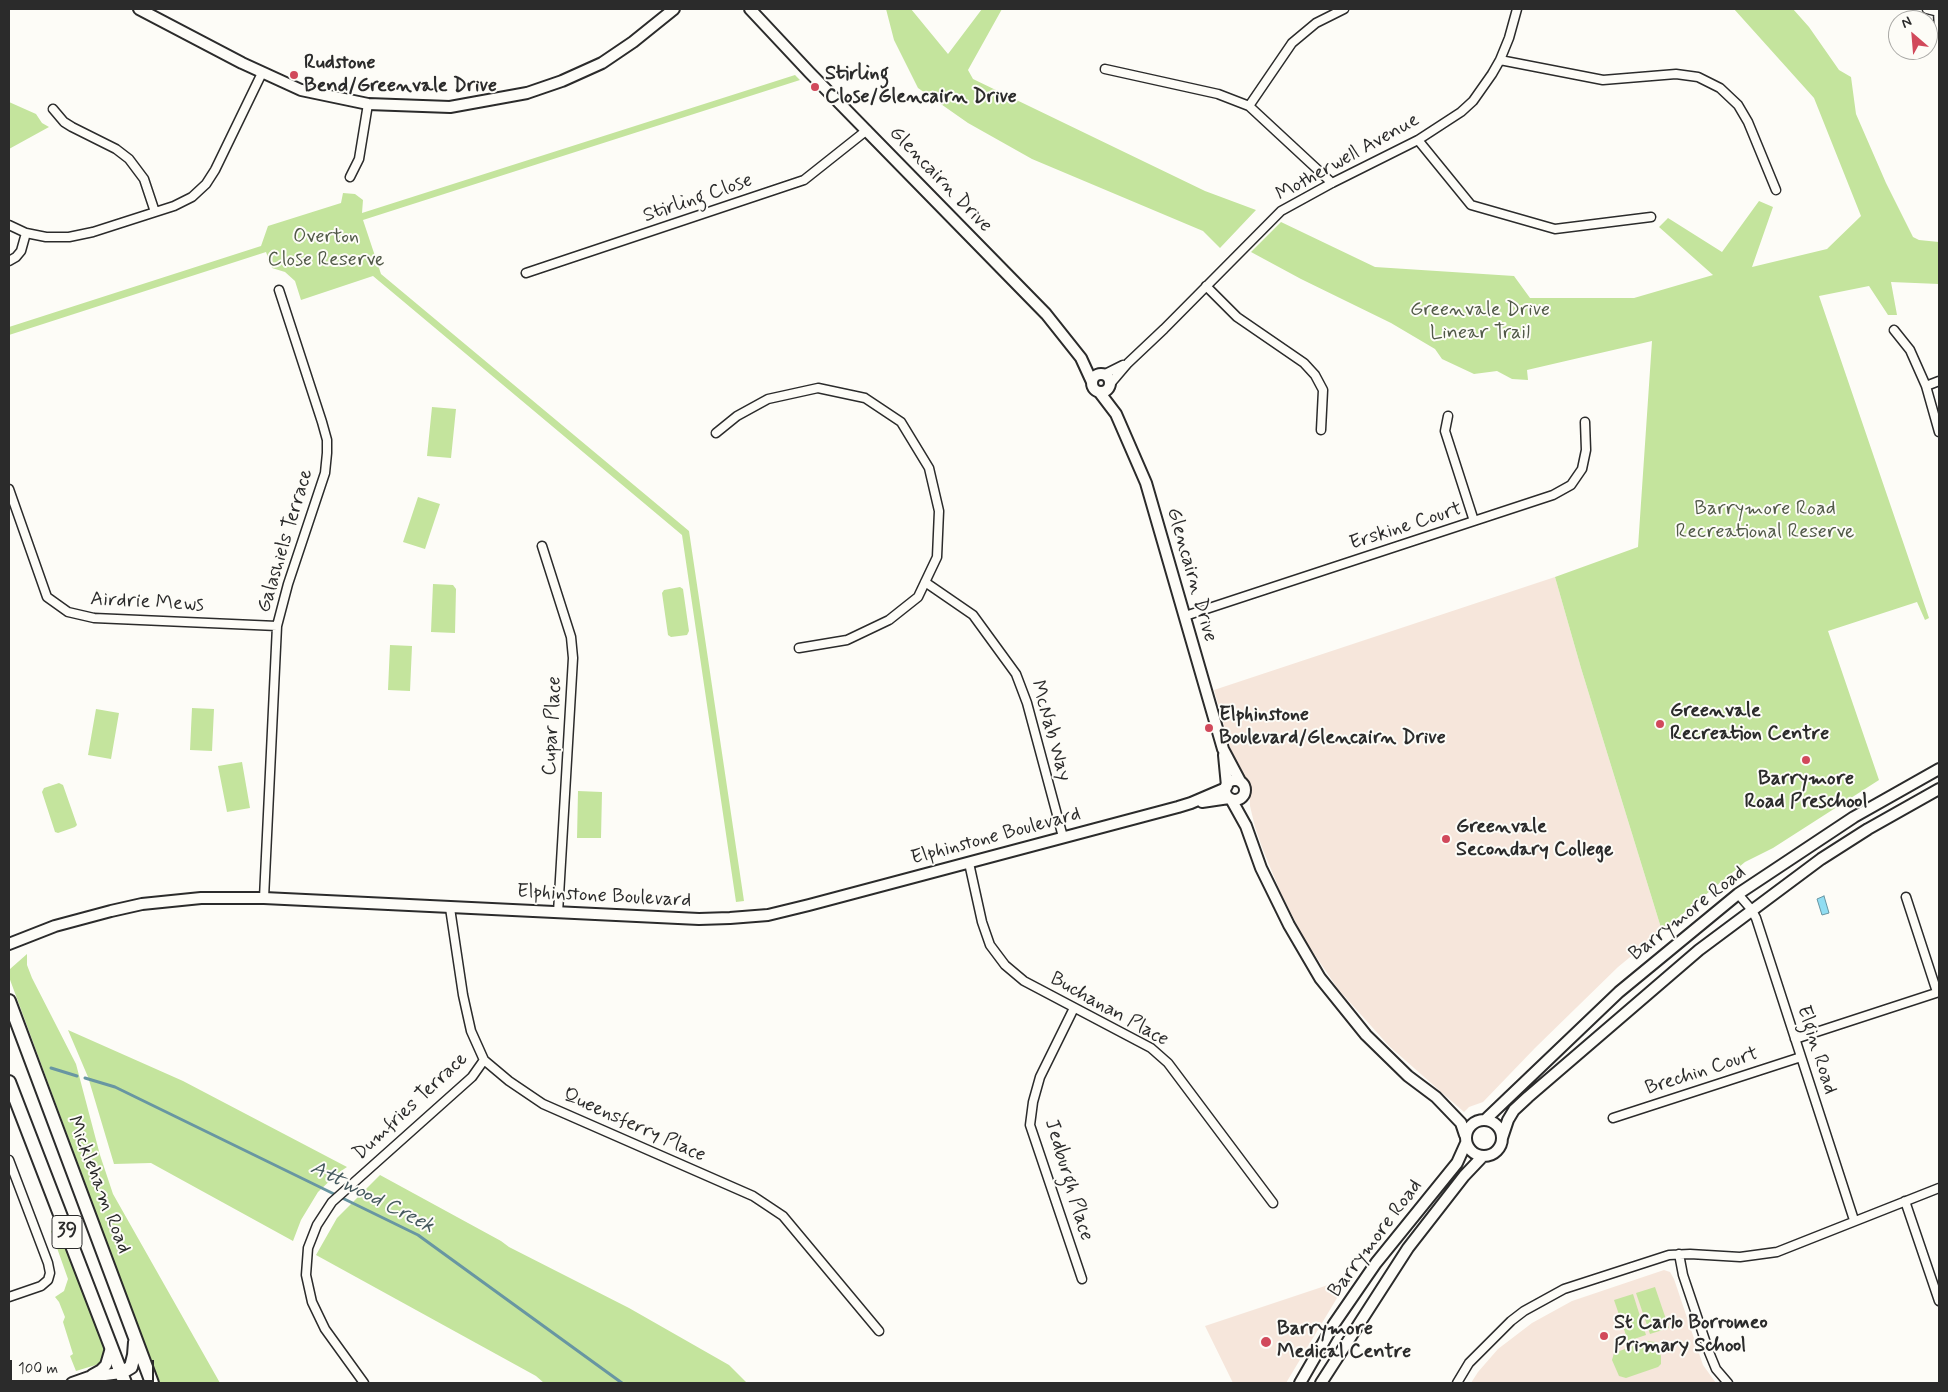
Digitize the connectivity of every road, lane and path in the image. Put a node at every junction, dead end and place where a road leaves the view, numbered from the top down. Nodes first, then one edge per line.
1 (750, 9) edge
2 (1344, 9) edge
3 (1516, 9) edge
4 (1927, 9) edge
5 (139, 10) edge
6 (669, 10) edge
7 (1939, 12) edge
8 (1939, 29) edge
9 (1500, 60) junction
10 (1105, 69) dead end
11 (262, 72) junction
12 (368, 104) junction
13 (1249, 106) junction
14 (53, 109) dead end
15 (867, 130) junction
16 (1418, 140) junction
17 (350, 178) dead end
18 (1332, 183) junction
19 (1776, 190) dead end
20 (155, 212) junction
21 (1651, 217) dead end
22 (9, 225) edge
23 (26, 233) junction
24 (9, 261) edge
25 (526, 273) dead end
26 (1206, 286) junction
27 (279, 290) dead end
28 (1894, 330) dead end
29 (1081, 358) junction
30 (1107, 379) junction
31 (1939, 381) edge
32 (1092, 382) junction
33 (1926, 386) junction
34 (1100, 392) junction
35 (1116, 414) junction
36 (1448, 416) dead end
37 (1585, 422) dead end
38 (1321, 430) dead end
39 (1939, 432) edge
40 (716, 433) dead end
41 (9, 488) edge
42 (1474, 521) junction
43 (542, 546) dead end
44 (925, 582) junction
45 (1184, 616) junction
46 (277, 626) junction
47 (799, 648) dead end
48 (1223, 749) junction
49 (1939, 769) edge
50 (1240, 781) junction
51 (1939, 789) edge
52 (1228, 792) junction
53 (1244, 794) junction
54 (1246, 826) junction
55 (1062, 837) junction
56 (969, 863) junction
57 (1738, 894) junction
58 (1906, 897) dead end
59 (264, 898) junction
60 (450, 908) junction
61 (1752, 909) junction
62 (558, 912) junction
63 (9, 944) edge
64 (1938, 992) edge
65 (9, 1001) edge
66 (1074, 1008) junction
67 (1795, 1039) junction
68 (1801, 1058) junction
69 (484, 1060) junction
70 (9, 1082) edge
71 (1446, 1108) junction
72 (1613, 1118) dead end
73 (1481, 1120) junction
74 (1502, 1138) junction
75 (1466, 1139) junction
76 (1483, 1156) junction
77 (9, 1160) edge
78 (1939, 1188) edge
79 (1905, 1201) junction
80 (1273, 1203) dead end
81 (1854, 1220) junction
82 (1679, 1254) junction
83 (1082, 1279) dead end
84 (9, 1297) edge
85 (1939, 1301) edge
86 (879, 1331) dead end
87 (135, 1337) junction
88 (111, 1348) junction
89 (89, 1377) junction
90 (121, 1380) edge
91 (1302, 1382) edge
92 (72, 1383) edge
93 (152, 1383) edge
94 (364, 1383) edge
95 (1321, 1383) edge
96 (1457, 1383) edge
97 (1728, 1383) edge

1 - 15 street, Glencairn Drive
2 - 13 street
3 - 9 street, Motherwell Avenue
4 - 7 street
5 - 11 street
6 - 12 street
7 - 8 street
9 - 16 street, Motherwell Avenue
9 - 19 street
10 - 13 street
11 - 12 street
11 - 20 street
12 - 17 street
13 - 18 street
14 - 20 street
15 - 25 street, Stirling Close
15 - 29 street, Glencairn Drive
16 - 18 street, Motherwell Avenue
16 - 21 street
18 - 26 street, Motherwell Avenue
20 - 23 street
22 - 23 street
23 - 24 street
26 - 30 street, Motherwell Avenue
26 - 38 street
27 - 46 street, Galashiels Terrace
28 - 33 street
29 - 30 street, Glencairn Drive
29 - 32 street, Glencairn Drive
30 - 32 street
30 - 34 street
30 - 35 street, Glencairn Drive
31 - 33 street
32 - 34 street, Glencairn Drive
33 - 39 street
34 - 35 street, Glencairn Drive
35 - 45 street, Glencairn Drive
36 - 42 street
37 - 42 street, Erskine Court
40 - 44 street
41 - 46 street, Airdrie Mews
42 - 45 street, Erskine Court
43 - 62 street, Cupar Place
44 - 47 street
44 - 55 street, McNab Way
45 - 48 street, Glencairn Drive
46 - 59 street, Galashiels Terrace
48 - 50 street, Glencairn Drive
48 - 52 street, Glencairn Drive
49 - 57 street, Barrymore Road
50 - 52 street
50 - 53 street
51 - 61 street, Barrymore Road
52 - 53 street
52 - 54 street, Glencairn Drive
52 - 55 street, Elphinstone Boulevard
53 - 54 street, Glencairn Drive
54 - 71 street, Glencairn Drive
55 - 56 street, Elphinstone Boulevard
56 - 62 street, Elphinstone Boulevard
56 - 66 street, Buchanan Place
57 - 61 street, Elgin Road
57 - 73 street, Barrymore Road
58 - 64 street
59 - 60 street, Elphinstone Boulevard
59 - 63 street, Elphinstone Boulevard
60 - 62 street, Elphinstone Boulevard
60 - 69 street, Queensferry Place
61 - 67 street, Elgin Road
61 - 74 street, Barrymore Road
64 - 67 street
65 - 87 main road, Mickleham Road / 39
66 - 80 street, Buchanan Place
66 - 83 street, Jedburgh Place
67 - 68 street, Elgin Road
68 - 72 street, Brechin Court
68 - 81 street, Elgin Road
69 - 86 street, Queensferry Place
69 - 94 street, Dumfries Terrace
70 - 88 main road, 39
71 - 73 street, Glencairn Drive
71 - 75 street, Glencairn Drive
73 - 74 street
73 - 75 street
74 - 76 street
75 - 76 street
75 - 91 street, Barrymore Road
76 - 95 street, Barrymore Road
77 - 84 street
78 - 79 street
79 - 81 street
79 - 85 street
81 - 82 street
82 - 96 street
82 - 97 street
87 - 90 main road
87 - 93 main road, Mickleham Road / 39
88 - 89 street
88 - 90 main road, 39
89 - 90 street
89 - 92 street

